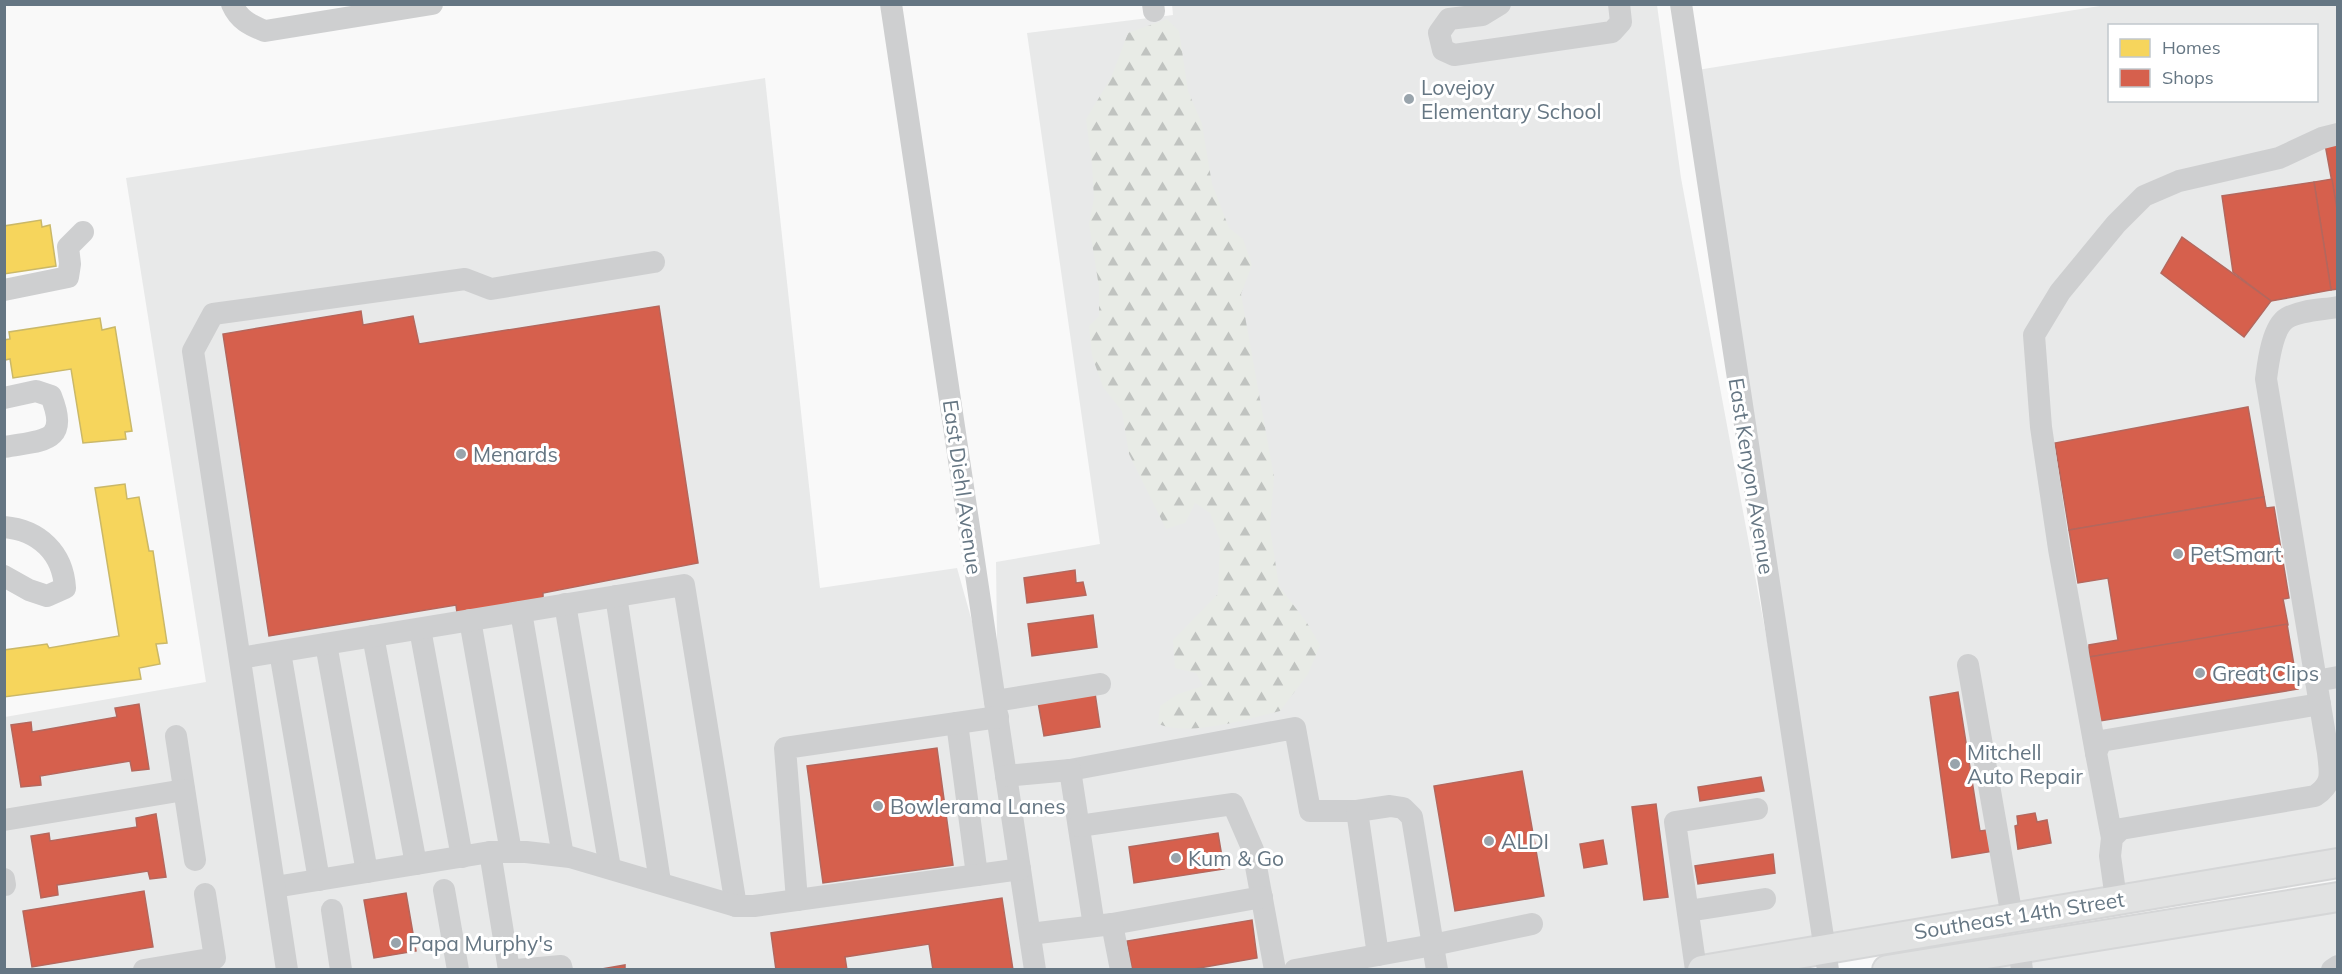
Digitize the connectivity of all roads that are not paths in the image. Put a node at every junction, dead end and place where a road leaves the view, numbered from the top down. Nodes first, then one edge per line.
1 (232, 4) edge
2 (432, 4) edge
3 (891, 4) edge
4 (1500, 4) edge
5 (1618, 4) edge
6 (1680, 4) edge
7 (2337, 134) edge
8 (83, 232) dead end
9 (654, 262) dead end
10 (4, 290) edge
11 (2337, 307) edge
12 (4, 398) edge
13 (4, 447) edge
14 (4, 527) edge
15 (4, 576) edge
16 (616, 596) junction
17 (565, 604) junction
18 (521, 612) junction
19 (470, 620) junction
20 (420, 628) junction
21 (373, 636) junction
22 (326, 644) junction
23 (280, 652) junction
24 (240, 658) junction
25 (1968, 665) dead end
26 (2327, 679) edge
27 (1100, 684) dead end
28 (2320, 704) junction
29 (996, 709) junction
30 (957, 723) junction
31 (176, 736) dead end
32 (2096, 753) junction
33 (1070, 770) junction
34 (1006, 776) junction
35 (184, 790) junction
36 (1757, 809) dead end
37 (1357, 811) junction
38 (4, 820) edge
39 (1079, 826) junction
40 (2112, 838) junction
41 (500, 852) junction
42 (462, 856) junction
43 (563, 856) junction
44 (195, 860) dead end
45 (2337, 863) edge
46 (416, 864) junction
47 (610, 868) junction
48 (1020, 869) junction
49 (367, 872) junction
50 (978, 875) junction
51 (319, 880) junction
52 (660, 882) junction
53 (275, 887) junction
54 (444, 890) dead end
55 (205, 894) dead end
56 (1262, 897) junction
57 (2337, 897) edge
58 (1765, 899) dead end
59 (2116, 899) junction
60 (797, 900) junction
61 (736, 906) junction
62 (332, 910) dead end
63 (1688, 911) junction
64 (2012, 916) junction
65 (1532, 924) dead end
66 (1103, 925) junction
67 (1030, 934) junction
68 (1433, 945) junction
69 (1378, 955) junction
70 (1826, 958) edge
71 (2021, 959) edge
72 (2337, 966) edge
73 (144, 969) edge
74 (287, 969) edge
75 (341, 969) edge
76 (458, 969) edge
77 (509, 969) edge
78 (516, 969) edge
79 (562, 969) edge
80 (1035, 969) edge
81 (1121, 969) edge
82 (1275, 969) edge
83 (1295, 969) edge
84 (1437, 969) edge
85 (1696, 969) edge
86 (1702, 969) edge
87 (1887, 969) edge
88 (2332, 969) edge

1 - 2 street
3 - 29 street, East Diehl Avenue
4 - 5 street
6 - 70 street, East Kenyon Avenue
7 - 32 street
8 - 10 street
9 - 24 street
11 - 26 street
12 - 13 street
14 - 15 street
16 - 17 street
16 - 52 street
16 - 61 street
17 - 18 street
17 - 47 street
18 - 19 street
18 - 43 street
19 - 20 street
19 - 41 street
20 - 21 street
20 - 42 street
21 - 22 street
21 - 46 street
22 - 23 street
22 - 49 street
23 - 24 street
23 - 51 street
24 - 53 street
25 - 64 street
26 - 28 street
27 - 29 street
28 - 32 street
28 - 40 street
29 - 30 street
29 - 34 street, East Diehl Avenue
30 - 50 street
30 - 60 street
31 - 35 street
32 - 40 street
33 - 34 street
33 - 37 street
33 - 39 street
34 - 48 street, East Diehl Avenue
35 - 38 street
35 - 44 street
36 - 63 street
37 - 68 street
37 - 69 street
39 - 56 street
39 - 66 street
40 - 59 street
41 - 42 street
41 - 43 street
41 - 77 street
42 - 46 street
43 - 47 street
45 - 59 main road, Southeast 14th Street
46 - 49 street
47 - 52 street
48 - 50 street
48 - 67 street, East Diehl Avenue
49 - 51 street
50 - 60 street
51 - 53 street
52 - 61 street
53 - 74 street
54 - 76 street
55 - 73 street
56 - 66 street
56 - 82 street
57 - 71 main road, Southeast 14th Street
58 - 63 street
59 - 64 main road, Southeast 14th Street
60 - 61 street
62 - 75 street
63 - 85 street
64 - 70 main road, Southeast 14th Street
65 - 68 street
66 - 67 street
66 - 81 street
67 - 80 street, East Diehl Avenue
68 - 69 street
68 - 84 street
69 - 83 street
70 - 86 main road, Southeast 14th Street
71 - 87 main road, Southeast 14th Street
72 - 88 street
78 - 79 street

